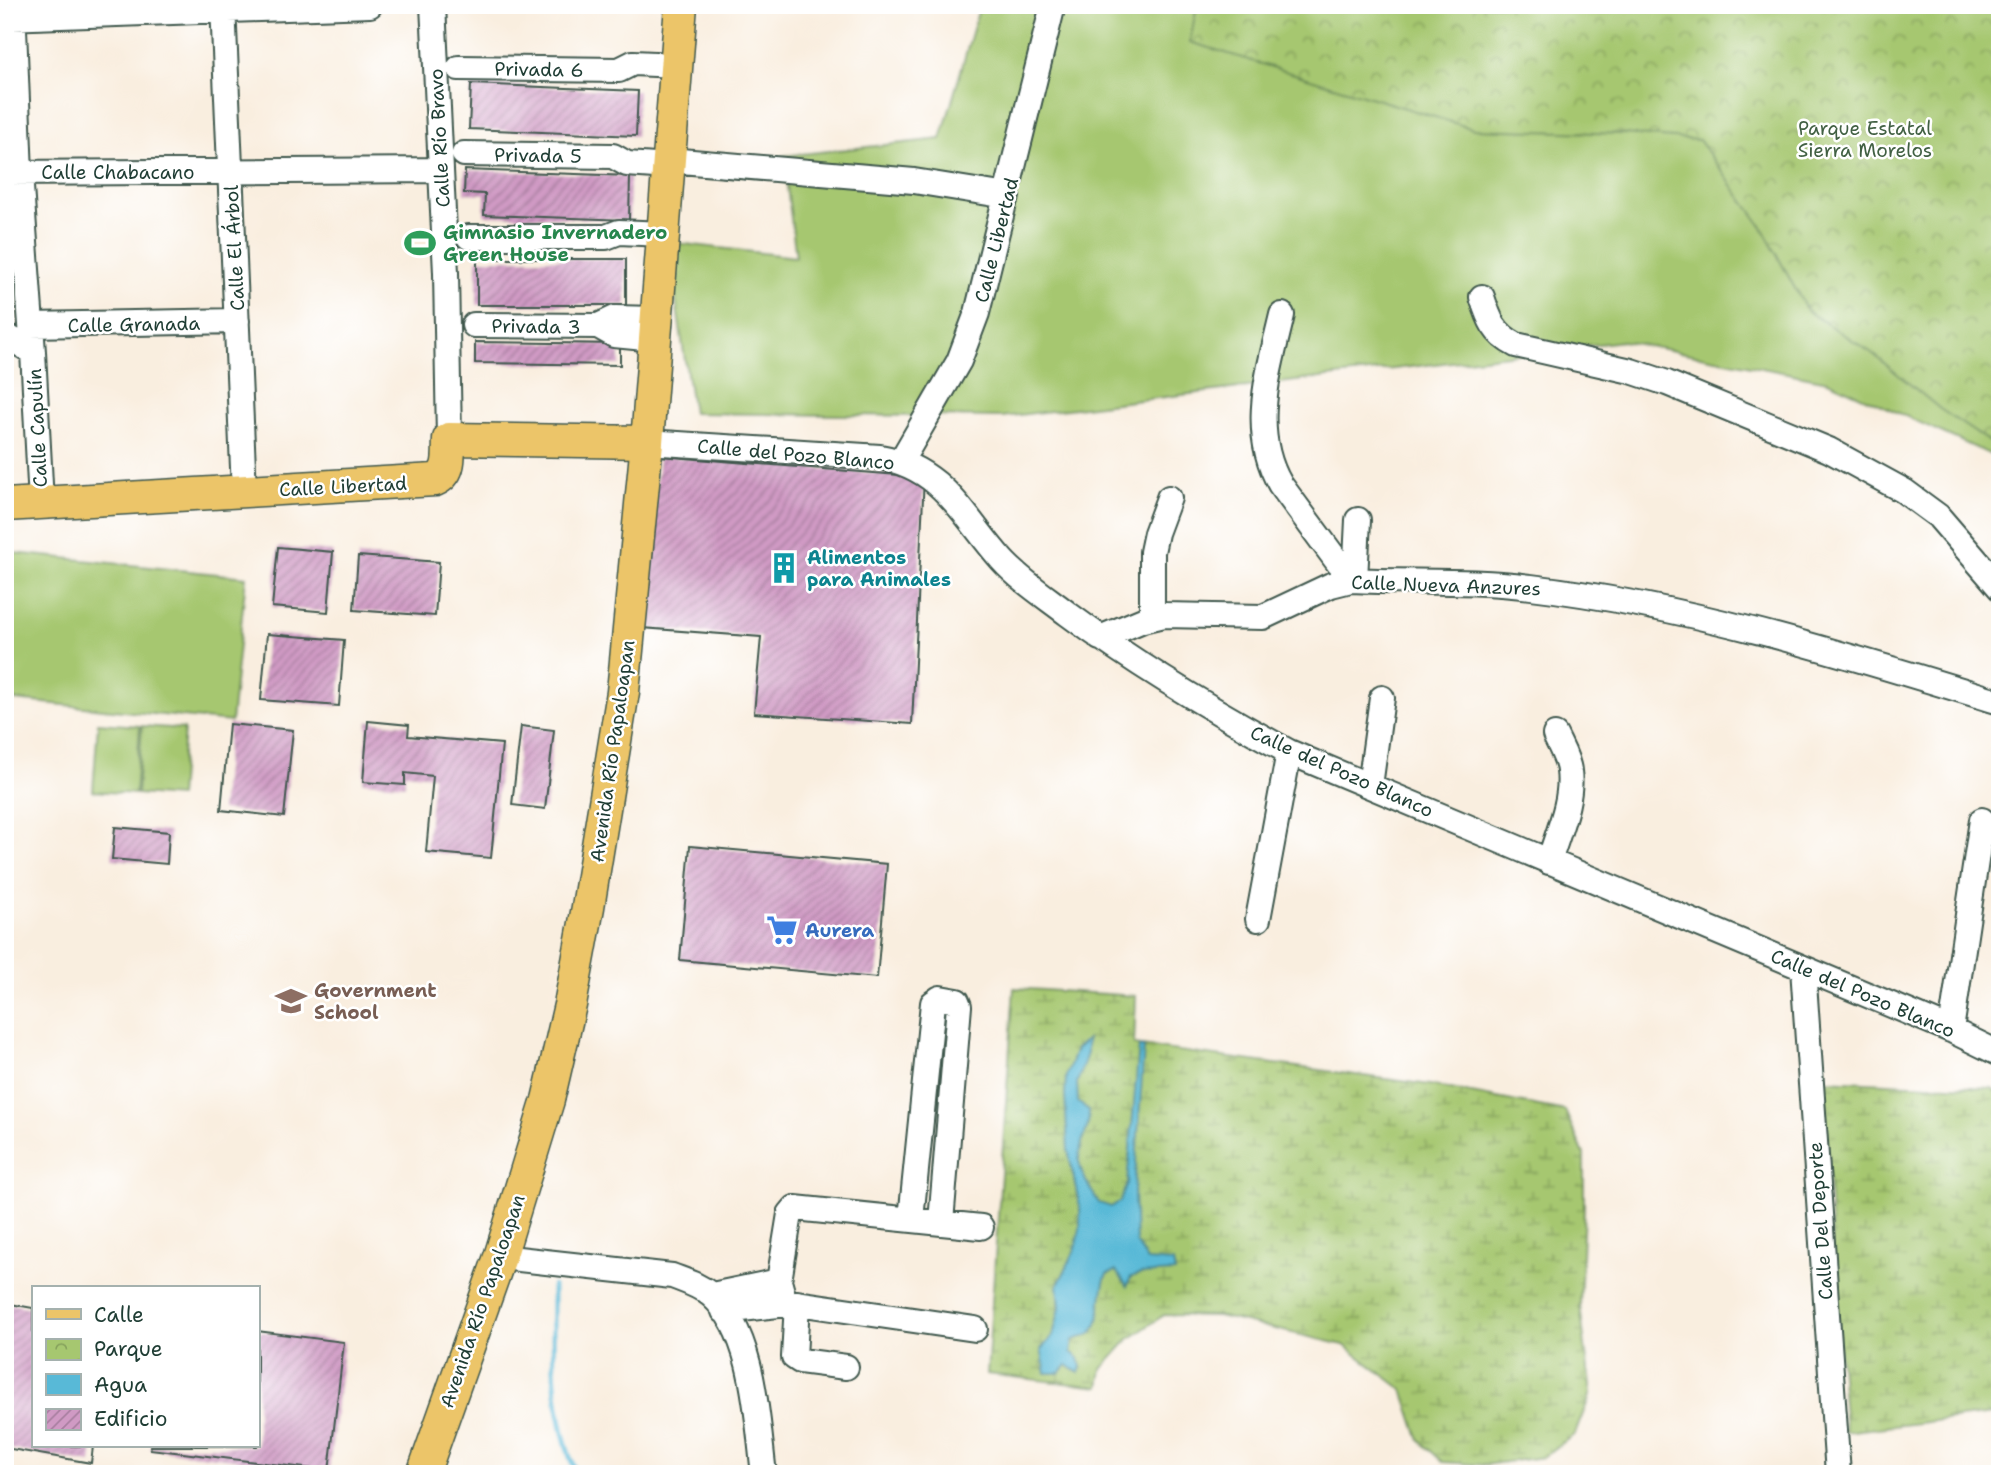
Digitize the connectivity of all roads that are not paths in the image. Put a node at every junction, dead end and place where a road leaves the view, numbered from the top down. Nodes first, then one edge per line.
1 (370, 5) edge
2 (433, 5) edge
3 (681, 5) edge
4 (1053, 5) edge
5 (223, 8) edge
6 (10, 14) edge
7 (459, 68) dead end
8 (676, 73) junction
9 (464, 153) dead end
10 (669, 159) junction
11 (441, 170) junction
12 (230, 171) junction
13 (13, 173) edge
14 (1007, 196) junction
15 (469, 237) dead end
16 (663, 242) junction
17 (1482, 297) dead end
18 (1282, 315) dead end
19 (237, 321) junction
20 (32, 325) junction
21 (474, 325) dead end
22 (656, 329) junction
23 (5, 335) edge
24 (33, 352) junction
25 (449, 439) junction
26 (647, 442) junction
27 (901, 461) junction
28 (244, 491) junction
29 (1169, 498) dead end
30 (41, 503) junction
31 (5, 505) edge
32 (1358, 520) dead end
33 (1353, 580) junction
34 (2000, 588) edge
35 (1152, 617) junction
36 (1100, 638) junction
37 (1382, 698) dead end
38 (2000, 702) edge
39 (1555, 735) dead end
40 (1289, 752) junction
41 (1370, 786) junction
42 (1982, 820) dead end
43 (1549, 862) junction
44 (1258, 919) dead end
45 (1803, 968) junction
46 (1951, 1030) junction
47 (2000, 1054) edge
48 (911, 1219) junction
49 (941, 1222) junction
50 (981, 1227) dead end
51 (500, 1256) junction
52 (781, 1299) junction
53 (718, 1303) junction
54 (975, 1329) dead end
55 (738, 1335) junction
56 (846, 1367) dead end
57 (764, 1473) edge
58 (423, 1474) edge
59 (771, 1474) edge
60 (1838, 1474) edge

1 - 5 street
2 - 11 street, Calle Río Bravo
3 - 8 main road, Avenida Río Papaloapan
4 - 14 street, Calle Libertad
5 - 6 street
5 - 12 street, Calle El Árbol
6 - 13 street, Calle Capulín
7 - 8 street, Privada 6
8 - 10 main road, Avenida Río Papaloapan
9 - 10 street, Privada 5
10 - 14 street, Privada 5
10 - 16 main road, Avenida Río Papaloapan
11 - 12 street, Calle Chabacano
11 - 25 street, Calle Río Bravo
12 - 13 street, Calle Chabacano
12 - 19 street, Calle El Árbol
13 - 20 street, Calle Capulín
14 - 27 street, Calle Libertad
15 - 16 street
16 - 22 main road, Avenida Río Papaloapan
17 - 34 street
18 - 33 street
19 - 20 street, Calle Granada
19 - 28 street, Calle El Árbol
20 - 24 street, Calle Capulín
21 - 22 street, Privada 3
22 - 26 main road, Avenida Río Papaloapan
23 - 24 street
24 - 30 street, Calle Capulín
25 - 26 main road
25 - 28 main road, Calle Libertad
26 - 27 street, Calle del Pozo Blanco
26 - 51 main road, Avenida Río Papaloapan
27 - 36 street, Calle del Pozo Blanco
28 - 30 main road, Calle Libertad
29 - 35 street
30 - 31 main road, Calle Libertad
32 - 33 street
33 - 35 street, Calle Nueva Anzures
33 - 38 street, Calle Nueva Anzures
35 - 36 street, Calle Nueva Anzures
36 - 40 street, Calle del Pozo Blanco
37 - 41 street
39 - 43 street
40 - 41 street, Calle del Pozo Blanco
40 - 44 street
41 - 43 street, Calle del Pozo Blanco
42 - 46 street
43 - 45 street, Calle del Pozo Blanco
45 - 46 street, Calle del Pozo Blanco
45 - 60 street, Calle Del Deporte
46 - 47 street, Calle del Pozo Blanco
48 - 49 street
48 - 49 street
48 - 52 street
49 - 50 street
51 - 53 street
51 - 58 main road, Avenida Río Papaloapan
52 - 53 street
52 - 54 street
52 - 55 street
52 - 56 street
53 - 55 street
55 - 57 street
57 - 59 street

